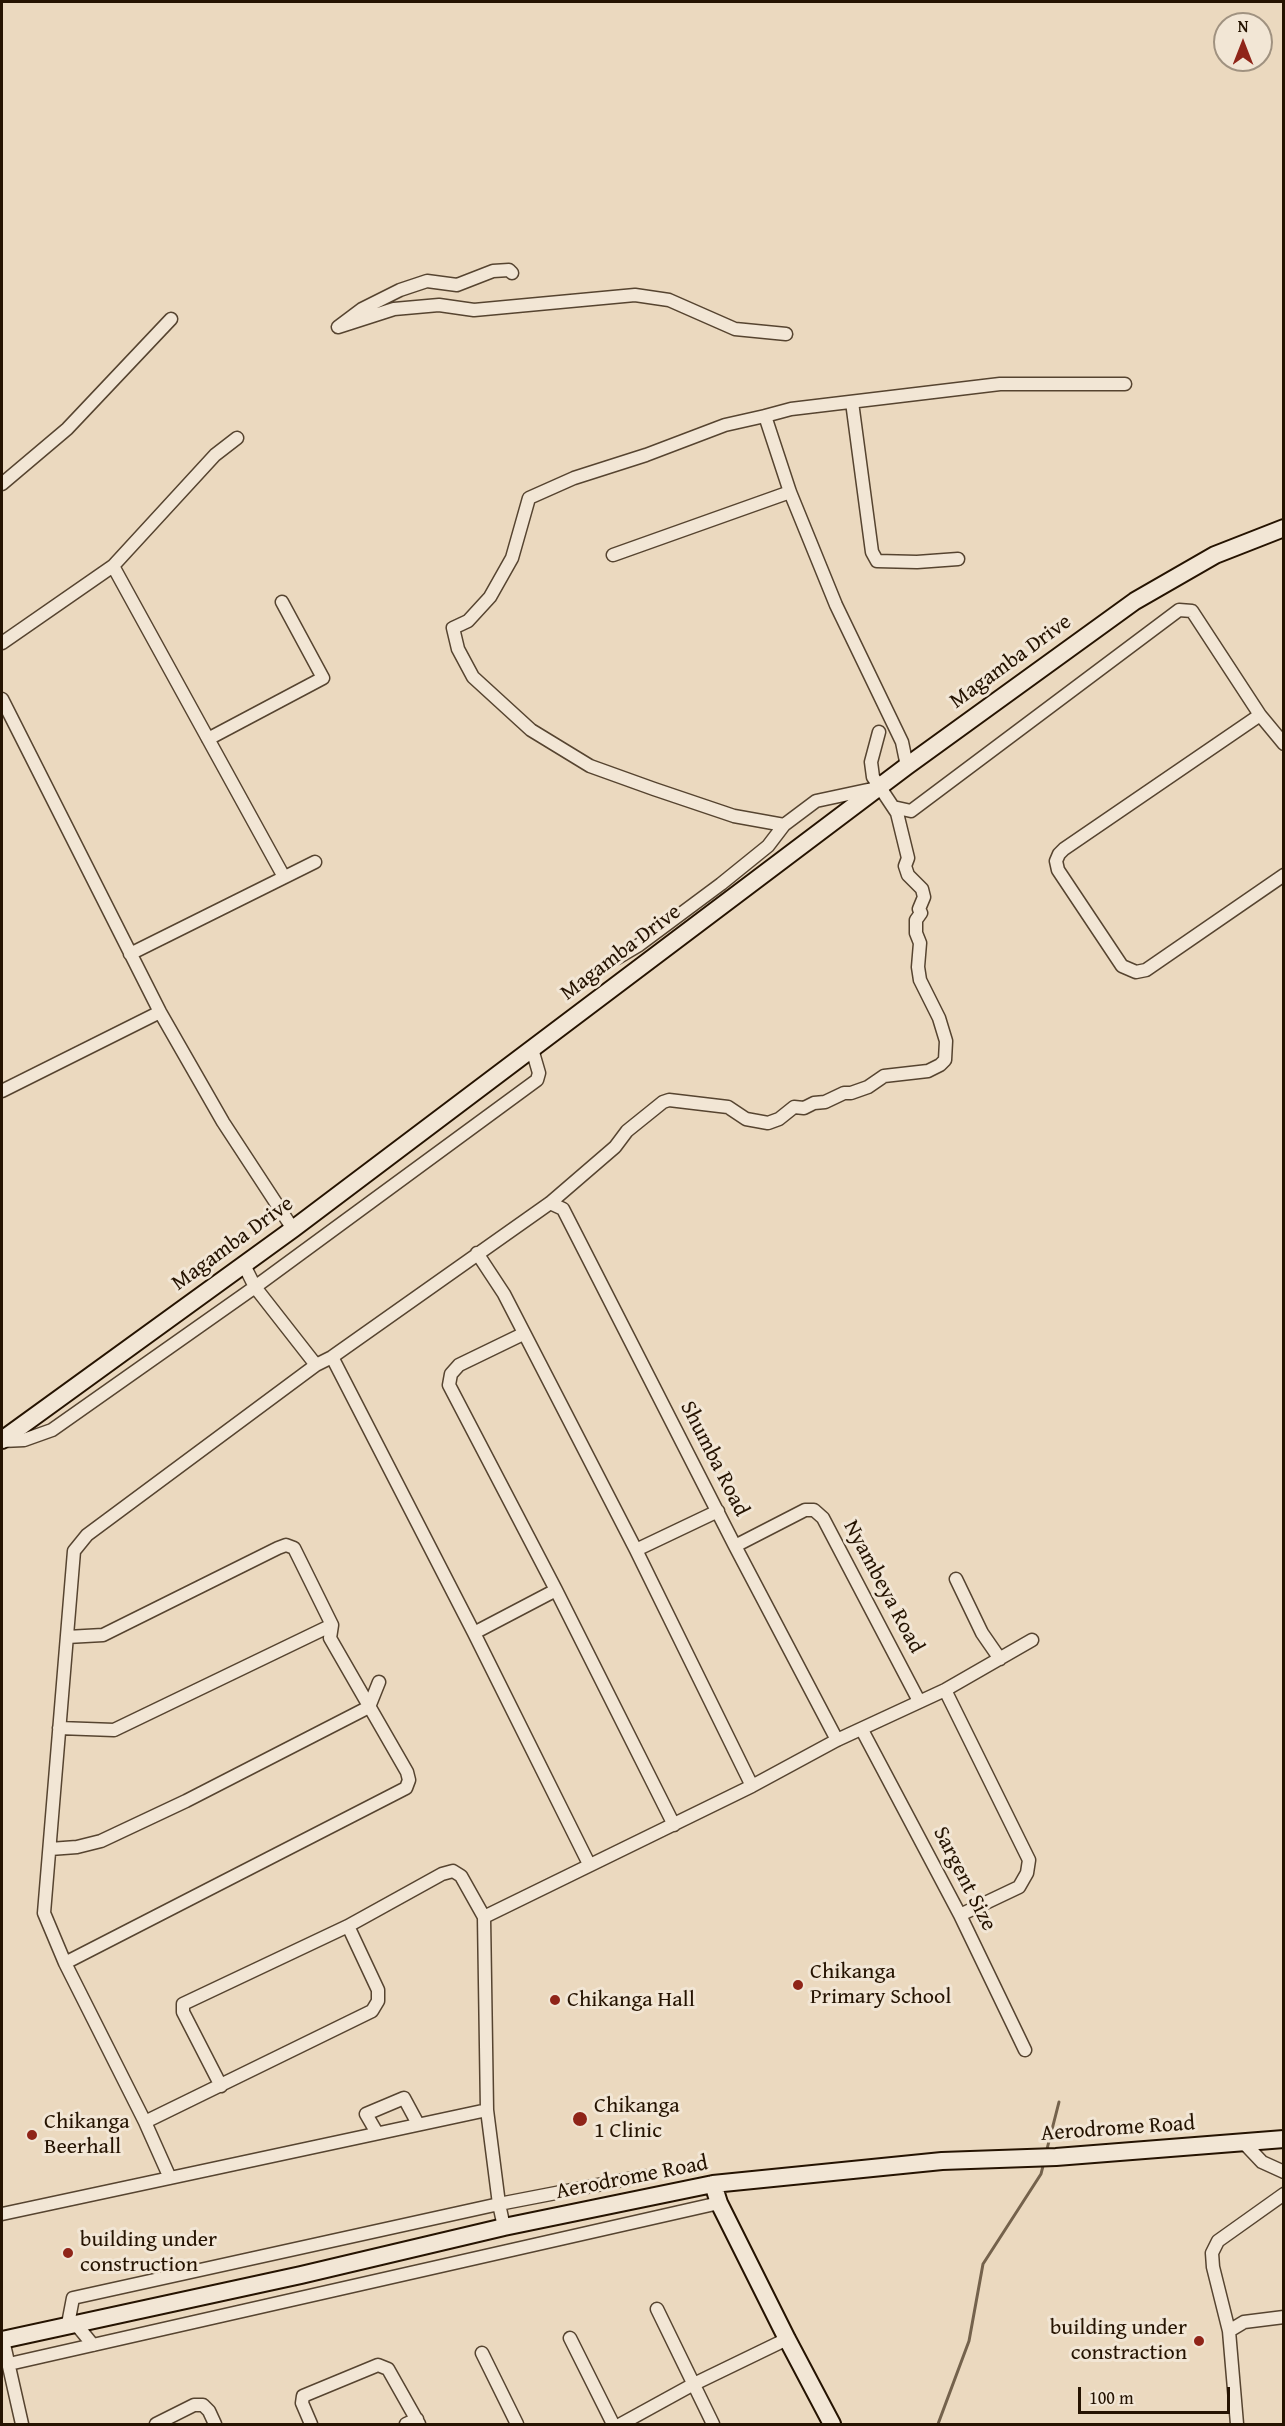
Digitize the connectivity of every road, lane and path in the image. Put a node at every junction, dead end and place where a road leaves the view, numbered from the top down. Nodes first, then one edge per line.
1 (512, 273) dead end
2 (171, 319) dead end
3 (786, 334) dead end
4 (1125, 384) dead end
5 (852, 402) junction
6 (765, 416) junction
7 (237, 438) dead end
8 (2, 484) edge
9 (790, 492) junction
10 (1284, 528) edge
11 (613, 555) dead end
12 (958, 559) dead end
13 (113, 566) junction
14 (282, 602) dead end
15 (2, 643) edge
16 (2, 699) edge
17 (1260, 715) junction
18 (879, 732) dead end
19 (208, 739) junction
20 (1284, 744) edge
21 (907, 766) junction
22 (878, 787) junction
23 (893, 807) junction
24 (784, 825) junction
25 (315, 862) dead end
26 (1284, 875) edge
27 (284, 878) junction
28 (130, 954) junction
29 (616, 958) dead end
30 (160, 1012) junction
31 (532, 1049) junction
32 (2, 1091) edge
33 (550, 1203) junction
34 (293, 1228) junction
35 (477, 1253) junction
36 (244, 1265) junction
37 (255, 1287) junction
38 (523, 1334) junction
39 (332, 1358) junction
40 (316, 1365) junction
41 (2, 1441) edge
42 (718, 1511) junction
43 (735, 1546) junction
44 (636, 1550) junction
45 (956, 1579) dead end
46 (556, 1590) junction
47 (332, 1625) junction
48 (474, 1633) junction
49 (67, 1637) junction
50 (1032, 1640) dead end
51 (1000, 1659) junction
52 (379, 1682) dead end
53 (945, 1690) junction
54 (919, 1701) junction
55 (369, 1707) junction
56 (59, 1728) junction
57 (862, 1730) junction
58 (837, 1740) junction
59 (752, 1786) junction
60 (674, 1825) junction
61 (50, 1849) junction
62 (589, 1864) junction
63 (960, 1915) junction
64 (484, 1917) junction
65 (348, 1926) junction
66 (65, 1963) junction
67 (1025, 2050) dead end
68 (221, 2086) junction
69 (487, 2110) junction
70 (146, 2122) junction
71 (418, 2124) junction
72 (377, 2133) junction
73 (1284, 2139) edge
74 (1244, 2143) junction
75 (1284, 2172) edge
76 (644, 2176) dead end
77 (170, 2178) junction
78 (713, 2184) junction
79 (1284, 2194) edge
80 (719, 2203) junction
81 (499, 2204) junction
82 (2, 2214) edge
83 (504, 2227) junction
84 (657, 2308) dead end
85 (1284, 2317) edge
86 (72, 2324) junction
87 (1229, 2331) junction
88 (570, 2338) dead end
89 (787, 2339) junction
90 (2, 2340) edge
91 (93, 2345) junction
92 (482, 2354) dead end
93 (9, 2364) junction
94 (692, 2385) junction
95 (414, 2423) edge
96 (22, 2424) edge
97 (156, 2424) edge
98 (215, 2424) edge
99 (311, 2424) edge
100 (517, 2424) edge
101 (613, 2424) edge
102 (621, 2424) edge
103 (713, 2424) edge
104 (832, 2424) edge
105 (1237, 2424) edge

1 - 3 street
2 - 8 street
4 - 5 street
5 - 6 street
5 - 12 street
6 - 9 street
6 - 24 street
7 - 13 street
9 - 11 street
9 - 21 street
10 - 21 street, Magamba Drive
13 - 15 street
13 - 19 street
14 - 19 street
16 - 28 street
17 - 20 street
17 - 23 street
17 - 26 street
18 - 22 street
19 - 27 street
21 - 22 street, Magamba Drive
22 - 23 street
22 - 24 street
22 - 31 street, Magamba Drive
23 - 33 street
24 - 29 street
25 - 27 street
27 - 28 street
28 - 30 street
30 - 32 street
30 - 34 street
31 - 34 street, Magamba Drive
31 - 37 street
33 - 35 street
33 - 42 street, Shumba Road
34 - 36 street, Magamba Drive
35 - 38 street
35 - 39 street
36 - 37 street
36 - 41 street, Magamba Drive
37 - 40 street
37 - 41 street
38 - 44 street
38 - 46 street
39 - 40 street
39 - 48 street
40 - 49 street
42 - 43 street, Shumba Road
42 - 44 street
43 - 54 street, Nyambeya Road
43 - 58 street, Shumba Road
44 - 59 street
45 - 51 street
46 - 48 street
46 - 60 street
47 - 49 street
47 - 55 street
47 - 56 street
48 - 62 street
49 - 56 street
50 - 51 street
51 - 53 street
52 - 55 street
53 - 54 street
53 - 63 street
54 - 57 street
55 - 61 street
55 - 66 street
56 - 61 street
57 - 58 street
57 - 63 street, Sargent Size
58 - 59 street
59 - 60 street
60 - 62 street
61 - 66 street
62 - 64 street
63 - 67 street, Sargent Size
64 - 65 street
64 - 69 street
65 - 68 street
65 - 68 street
66 - 70 street
68 - 70 street
69 - 71 street
69 - 81 street
70 - 77 street
71 - 72 street
71 - 72 street
72 - 77 street
73 - 74 street, Aerodrome Road
74 - 75 street
74 - 78 street, Aerodrome Road
76 - 81 street
77 - 82 street
78 - 80 street
78 - 83 street, Aerodrome Road
79 - 87 street
80 - 89 street
80 - 91 street
81 - 83 street
81 - 86 street
83 - 86 street, Aerodrome Road
84 - 94 street
85 - 87 street
86 - 90 street, Aerodrome Road
86 - 91 street
87 - 105 street
88 - 101 street
89 - 94 street
89 - 104 street
90 - 93 street
91 - 93 street
92 - 100 street
93 - 96 street
94 - 102 street
94 - 103 street
95 - 99 street
97 - 98 street

